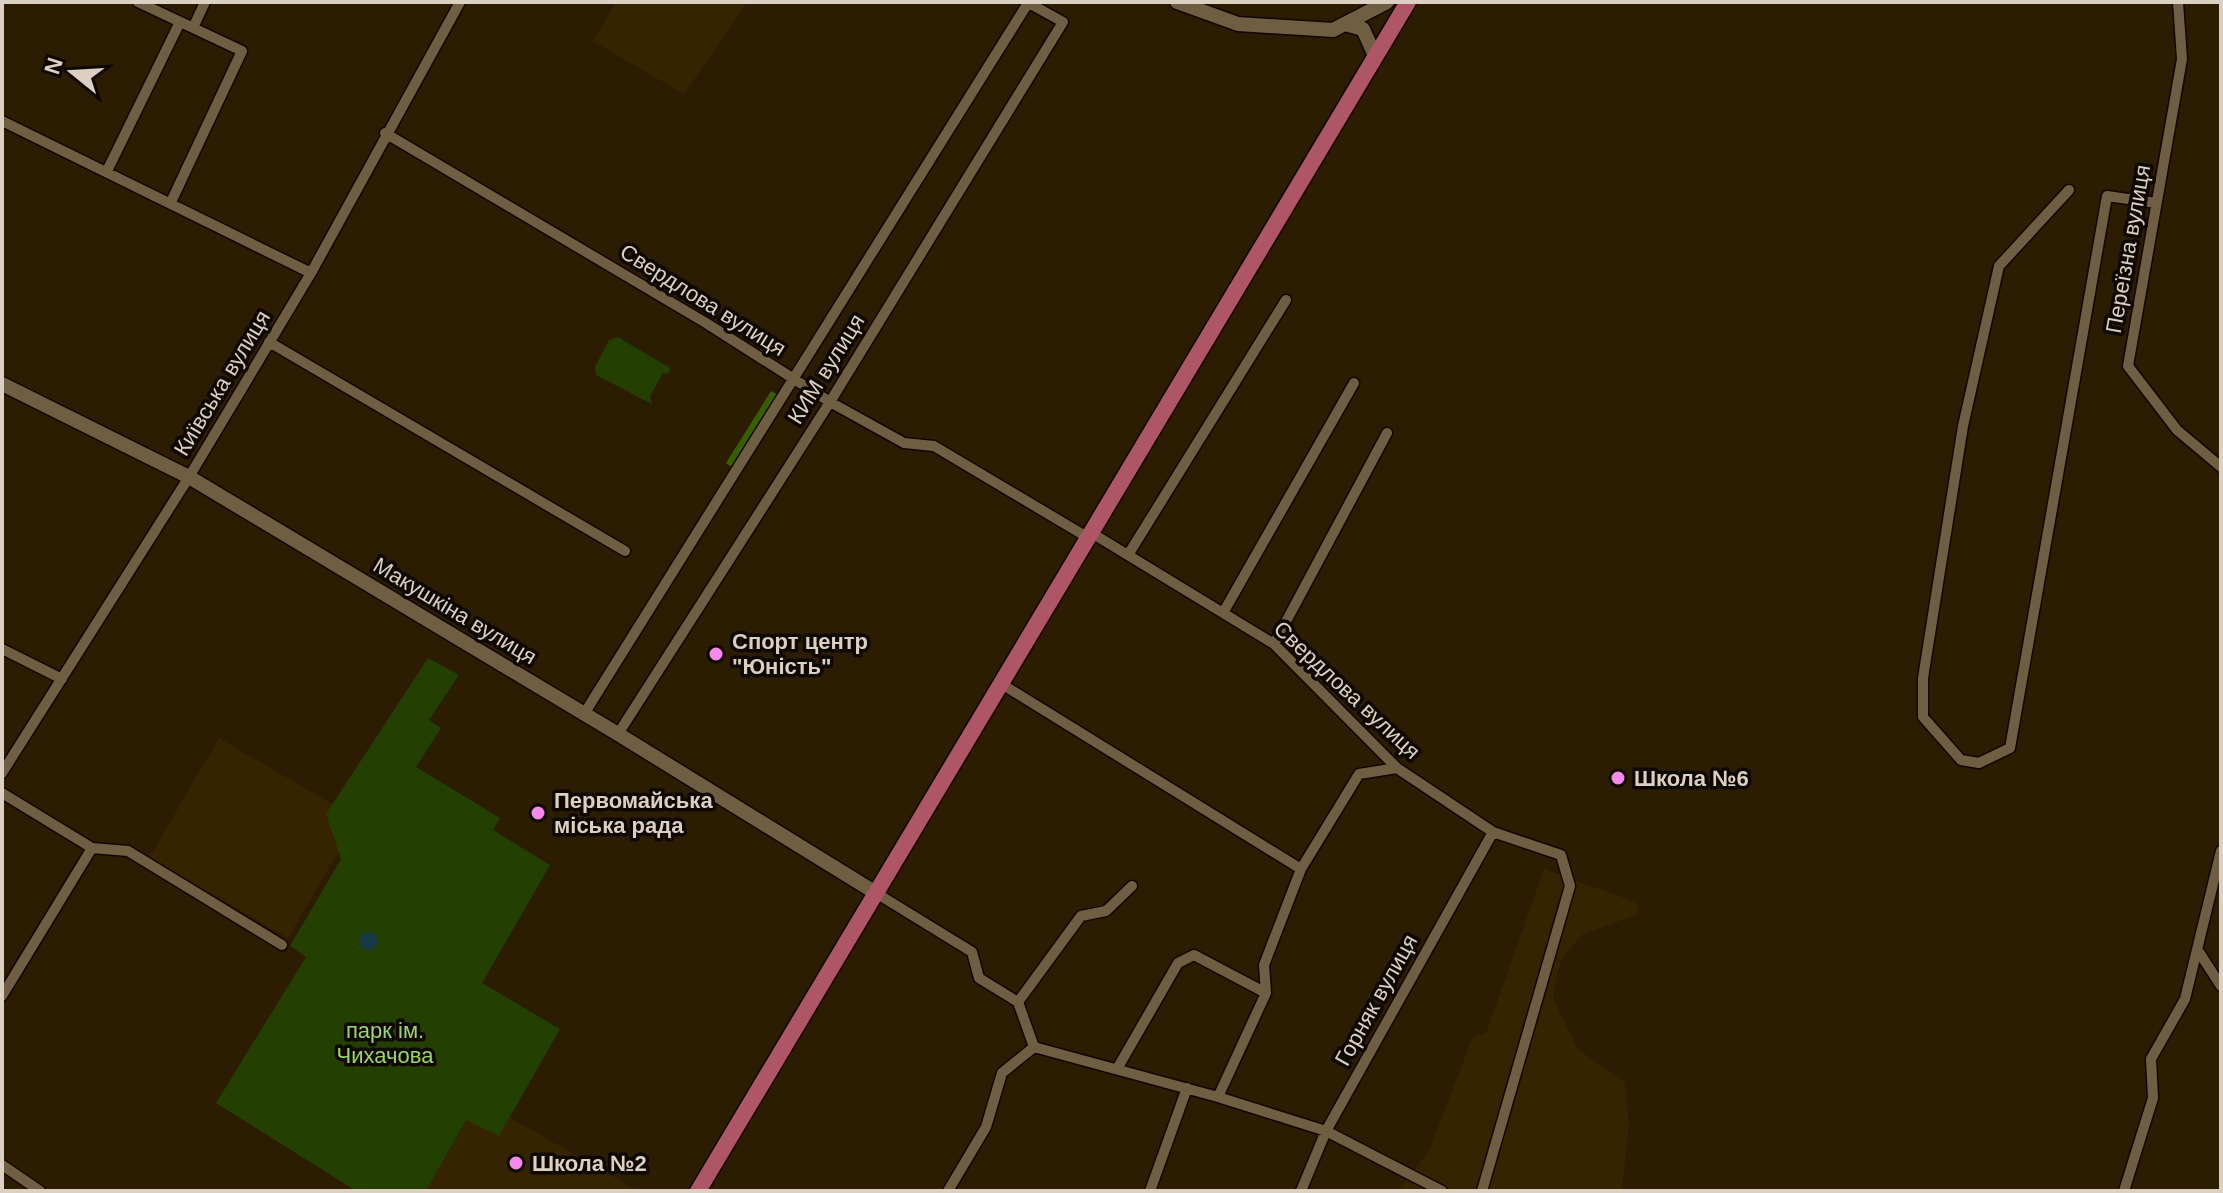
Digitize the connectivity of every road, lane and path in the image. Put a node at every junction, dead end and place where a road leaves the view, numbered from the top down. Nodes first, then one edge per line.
1 (138, 2) edge
2 (205, 2) edge
3 (460, 2) edge
4 (1028, 2) edge
5 (1177, 2) edge
6 (1387, 2) edge
7 (1408, 2) edge
8 (2178, 2) edge
9 (180, 22) junction
10 (1345, 24) junction
11 (193, 28) junction
12 (1375, 56) junction
13 (2, 121) edge
14 (385, 133) junction
15 (107, 171) junction
16 (2069, 190) dead end
17 (171, 202) junction
18 (2156, 203) junction
19 (311, 273) junction
20 (1286, 300) dead end
21 (269, 342) junction
22 (795, 381) junction
23 (1354, 383) dead end
24 (2, 384) edge
25 (830, 402) junction
26 (1387, 433) dead end
27 (2221, 467) edge
28 (189, 477) junction
29 (1088, 534) junction
30 (625, 551) dead end
31 (1128, 555) junction
32 (1223, 613) junction
33 (1274, 644) junction
34 (2, 649) edge
35 (62, 679) junction
36 (1000, 683) junction
37 (584, 714) junction
38 (618, 734) junction
39 (1397, 768) junction
40 (2, 773) edge
41 (2, 793) edge
42 (1493, 832) junction
43 (92, 848) junction
44 (2221, 851) edge
45 (1301, 869) junction
46 (1132, 886) dead end
47 (876, 893) junction
48 (282, 945) dead end
49 (2199, 952) junction
50 (2221, 986) edge
51 (1266, 993) junction
52 (2, 996) edge
53 (1018, 1002) junction
54 (1034, 1047) junction
55 (1117, 1069) junction
56 (1187, 1088) junction
57 (1218, 1097) junction
58 (1326, 1131) junction
59 (2, 1165) edge
60 (40, 1191) edge
61 (698, 1191) edge
62 (948, 1191) edge
63 (1150, 1191) edge
64 (1301, 1191) edge
65 (1442, 1191) edge
66 (1482, 1191) edge
67 (2124, 1191) edge

1 - 9 street
2 - 11 street
3 - 14 street, Київська вулиця
4 - 22 street, КИМ вулиця
4 - 25 street, КИМ вулиця
5 - 10 street
6 - 10 street
7 - 12 main road
8 - 18 street, Переїзна вулиця
9 - 11 street
9 - 15 street
10 - 12 street
11 - 17 street
12 - 29 main road
13 - 15 street
14 - 19 street, Київська вулиця
14 - 22 street, Свердлова вулиця
15 - 17 street
16 - 18 street
17 - 19 street
18 - 27 street, Переїзна вулиця
19 - 21 street, Київська вулиця
20 - 31 street
21 - 28 street, Київська вулиця
21 - 30 street
22 - 25 street, Свердлова вулиця
22 - 37 street, КИМ вулиця
23 - 32 street
24 - 28 street, Макушкіна вулиця
25 - 29 street, Свердлова вулиця
25 - 38 street, КИМ вулиця
26 - 33 street
28 - 35 street, Київська вулиця
28 - 37 street, Макушкіна вулиця
29 - 31 street, Свердлова вулиця
29 - 36 main road
31 - 32 street, Свердлова вулиця
32 - 33 street, Свердлова вулиця
33 - 39 street, Свердлова вулиця
34 - 35 street
35 - 40 street, Київська вулиця
36 - 45 street
36 - 47 main road
37 - 38 street, Макушкіна вулиця
38 - 47 street, Макушкіна вулиця
39 - 42 street, Свердлова вулиця
39 - 45 street
41 - 43 street
42 - 58 street, Горняк вулиця
42 - 66 street, Свердлова вулиця
43 - 48 street
43 - 52 street
44 - 49 street
45 - 51 street
46 - 53 street
47 - 53 street
47 - 61 main road
49 - 50 street
49 - 67 street
51 - 55 street
51 - 57 street
53 - 54 street
54 - 55 street
54 - 62 street
55 - 56 street
56 - 57 street
56 - 63 street
57 - 58 street
58 - 64 street, Горняк вулиця
58 - 65 street
59 - 60 street

